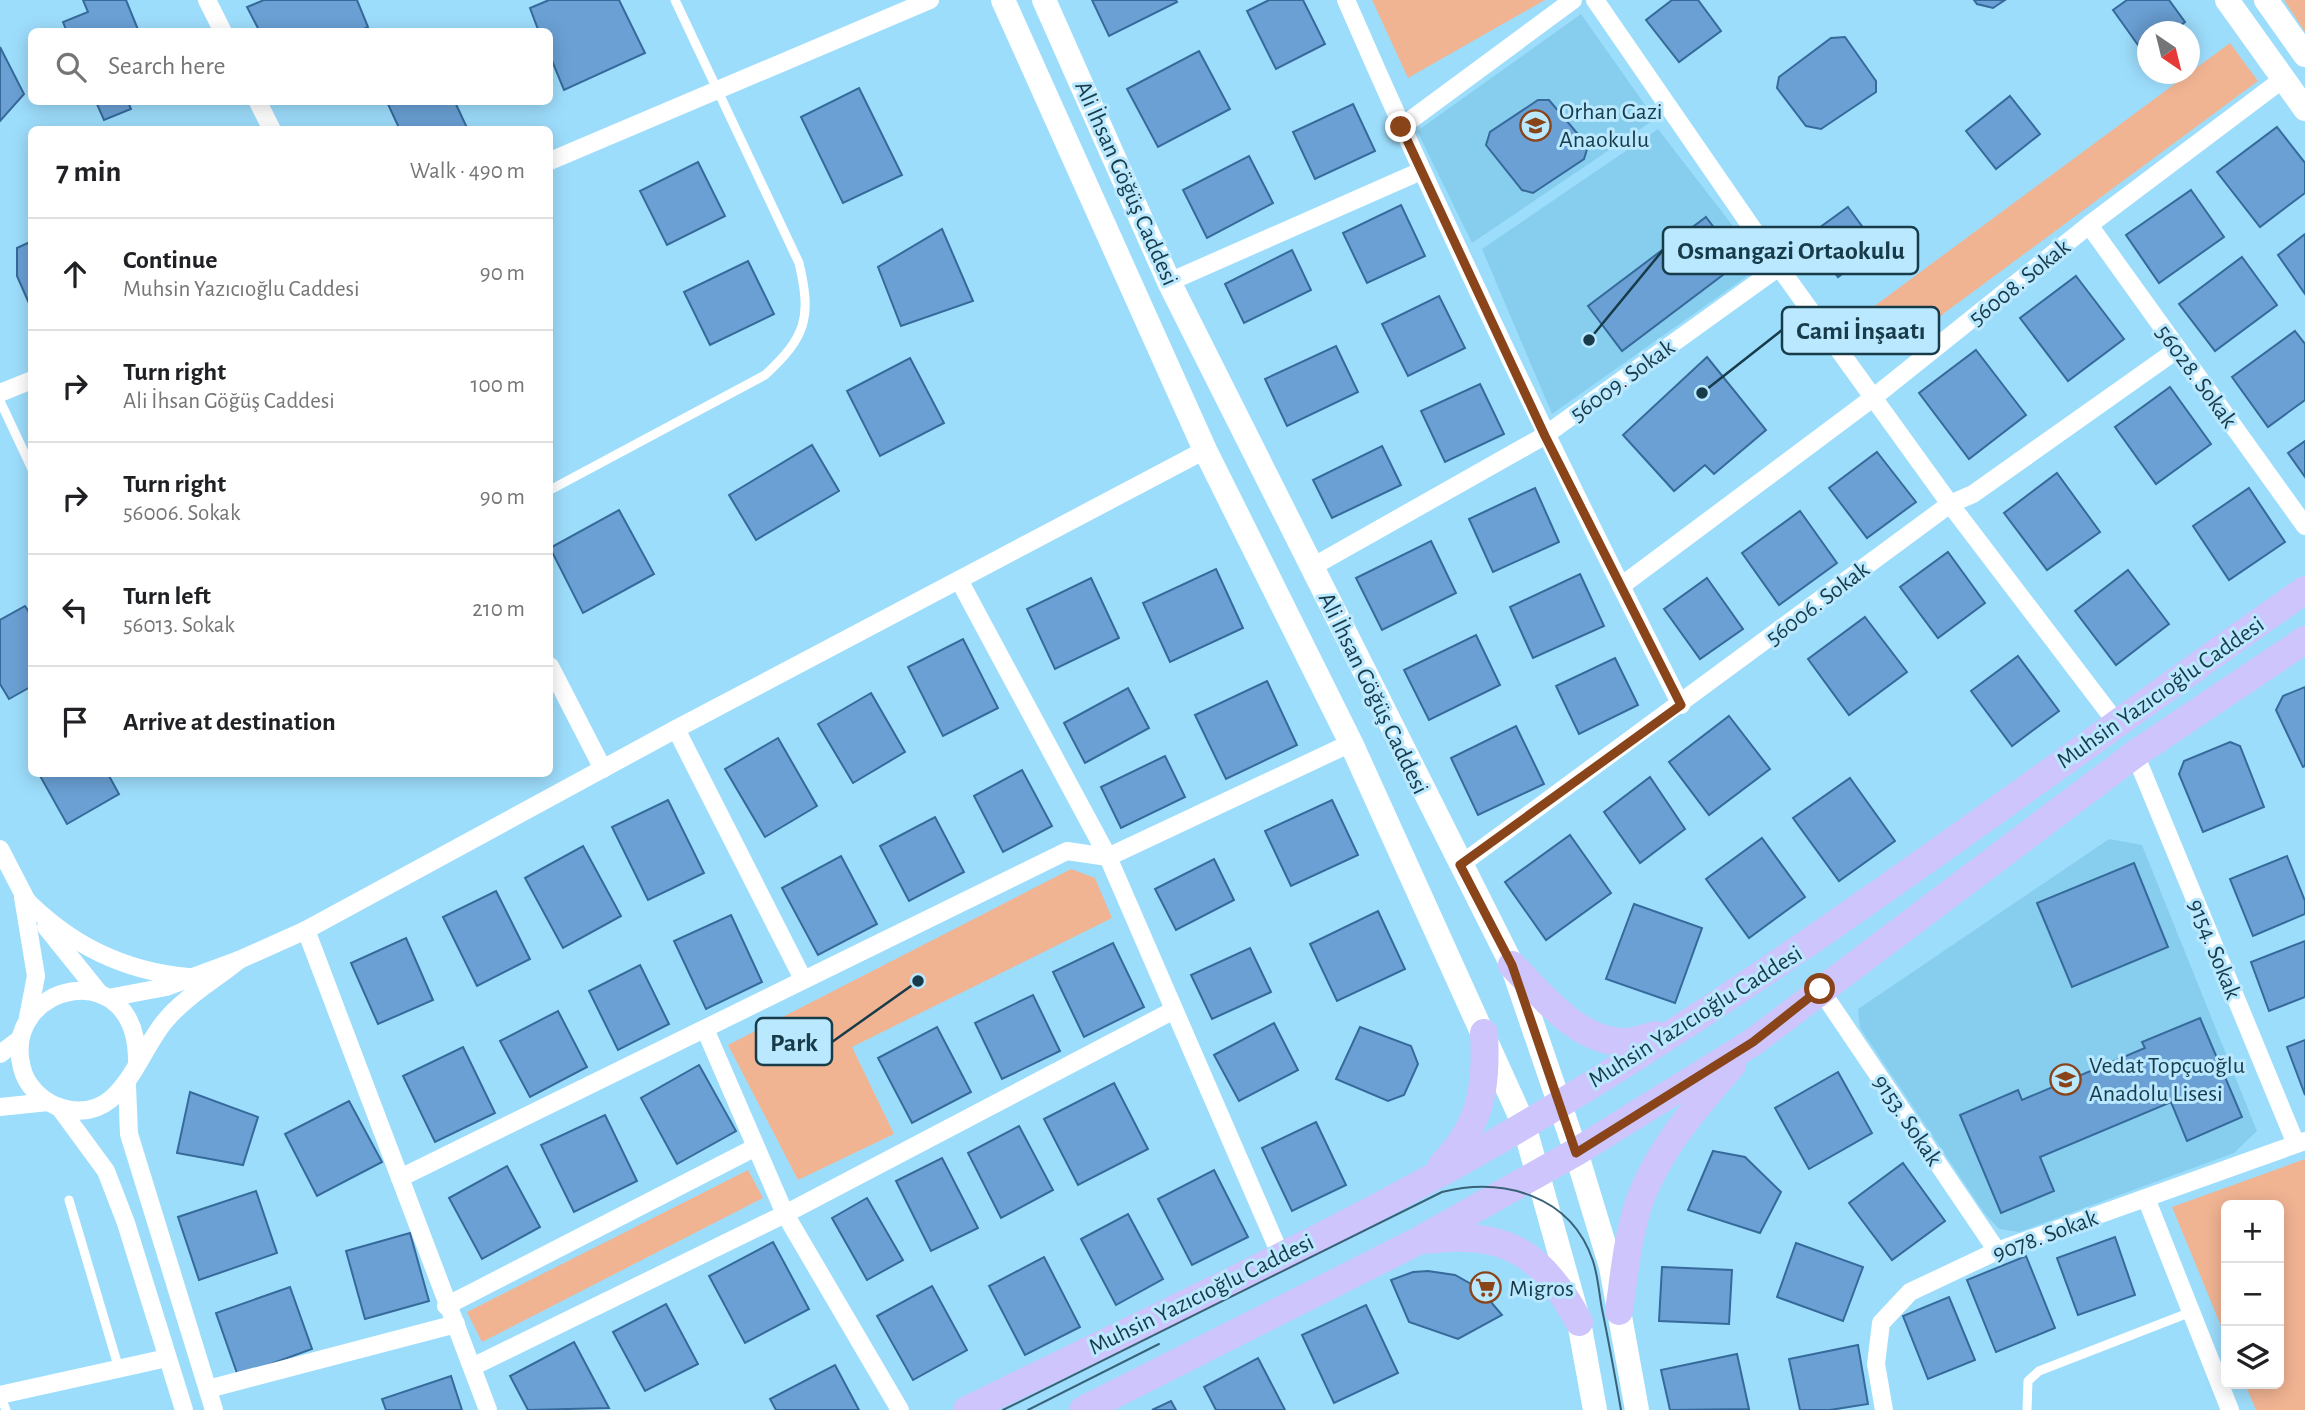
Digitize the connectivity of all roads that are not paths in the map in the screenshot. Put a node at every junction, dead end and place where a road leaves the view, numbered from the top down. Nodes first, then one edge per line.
1 (207, 0) edge
2 (675, 0) edge
3 (930, 0) edge
4 (1003, 0) edge
5 (1044, 0) edge
6 (1346, 0) edge
7 (1573, 0) edge
8 (1595, 0) edge
9 (2227, 0) edge
10 (2266, 0) edge
11 (221, 28) edge
12 (2305, 55) edge
13 (2283, 79) junction
14 (719, 90) junction
15 (260, 105) edge
16 (2305, 109) edge
17 (270, 126) edge
18 (1401, 127) junction
19 (553, 161) edge
20 (1421, 171) junction
21 (2089, 225) junction
22 (1779, 267) junction
23 (1169, 282) junction
24 (2178, 349) junction
25 (28, 382) edge
26 (0, 393) edge
27 (1874, 397) junction
28 (0, 401) edge
29 (1545, 436) junction
30 (1205, 450) junction
31 (28, 460) edge
32 (553, 488) edge
33 (1950, 504) junction
34 (2305, 526) edge
35 (1312, 567) junction
36 (959, 580) junction
37 (1621, 586) junction
38 (2305, 590) edge
39 (2305, 640) edge
40 (553, 672) edge
41 (1681, 705) junction
42 (2116, 722) junction
43 (676, 729) junction
44 (1351, 743) junction
45 (2135, 754) junction
46 (603, 769) junction
47 (0, 849) edge
48 (1108, 857) junction
49 (1460, 865) junction
50 (23, 897) junction
51 (306, 930) junction
52 (239, 960) junction
53 (1512, 965) junction
54 (192, 977) junction
55 (803, 978) junction
56 (1820, 989) junction
57 (104, 996) junction
58 (1174, 1010) junction
59 (27, 1019) junction
60 (705, 1029) junction
61 (1672, 1031) junction
62 (1483, 1034) junction
63 (20, 1039) junction
64 (1753, 1042) junction
65 (0, 1054) edge
66 (137, 1062) junction
67 (127, 1086) junction
68 (1559, 1102) junction
69 (54, 1105) junction
70 (0, 1107) edge
71 (1524, 1125) junction
72 (2300, 1142) edge
73 (754, 1148) junction
74 (1576, 1153) junction
75 (1539, 1174) junction
76 (400, 1178) junction
77 (1429, 1178) junction
78 (2146, 1198) junction
79 (69, 1200) dead end
80 (785, 1214) junction
81 (1418, 1241) junction
82 (1997, 1251) junction
83 (1280, 1256) junction
84 (446, 1306) junction
85 (1619, 1311) junction
86 (2191, 1312) junction
87 (1579, 1322) junction
88 (456, 1324) junction
89 (167, 1358) junction
90 (472, 1367) junction
91 (118, 1369) junction
92 (208, 1390) junction
93 (0, 1395) edge
94 (6, 1410) edge
95 (184, 1410) edge
96 (214, 1410) edge
97 (488, 1410) edge
98 (900, 1410) edge
99 (967, 1410) edge
100 (1083, 1410) edge
101 (1595, 1410) edge
102 (1637, 1410) edge
103 (1884, 1410) edge
104 (2027, 1410) edge
105 (2230, 1410) edge

1 - 11 street
2 - 14 lane
3 - 14 street
4 - 30 main road, Ali İhsan Göğüş Caddesi
5 - 23 main road, Ali İhsan Göğüş Caddesi
6 - 18 street
7 - 18 street
8 - 22 street
9 - 13 main road
10 - 12 main road
13 - 16 main road
13 - 21 street, 56008. Sokak
14 - 19 street
14 - 32 lane
15 - 17 street
18 - 20 street
20 - 23 street
20 - 29 street
21 - 24 street, 56028. Sokak
21 - 27 street, 56008. Sokak
22 - 27 street
22 - 29 street, 56009. Sokak
23 - 35 main road, Ali İhsan Göğüş Caddesi
24 - 33 street, 56006. Sokak
24 - 34 street, 56028. Sokak
25 - 26 street
27 - 33 street
27 - 37 street, 56008. Sokak
28 - 31 lane
29 - 35 street, 56009. Sokak
29 - 37 street
30 - 36 street
30 - 44 main road, Ali İhsan Göğüş Caddesi
33 - 41 street, 56006. Sokak
33 - 42 street
35 - 49 main road, Ali İhsan Göğüş Caddesi
36 - 43 street
36 - 48 street
37 - 41 street
38 - 42 main road, Muhsin Yazıcıoğlu Caddesi
39 - 45 main road, Muhsin Yazıcıoğlu Caddesi
40 - 46 street
41 - 49 street, 56006. Sokak
42 - 61 main road, Muhsin Yazıcıoğlu Caddesi
43 - 46 street
43 - 55 street
44 - 48 street
44 - 62 main road, Ali İhsan Göğüş Caddesi
45 - 56 main road, Muhsin Yazıcıoğlu Caddesi
45 - 72 street, 9154. Sokak
46 - 51 street
47 - 50 street
48 - 55 street
48 - 58 street
49 - 53 main road, Ali İhsan Göğüş Caddesi
50 - 54 street
50 - 57 street
50 - 59 street
51 - 52 street
51 - 76 street
52 - 54 street
52 - 66 street
53 - 61 main road
53 - 68 main road, Ali İhsan Göğüş Caddesi
54 - 57 street
55 - 60 street
56 - 64 main road, Muhsin Yazıcıoğlu Caddesi
56 - 82 street, 9153. Sokak
57 - 59 street
57 - 66 street
58 - 80 street
58 - 83 street
59 - 63 street
60 - 73 street
60 - 76 street
61 - 68 main road, Muhsin Yazıcıoğlu Caddesi
62 - 71 main road, Ali İhsan Göğüş Caddesi
62 - 77 main road
63 - 65 street
63 - 69 street
64 - 74 main road, Muhsin Yazıcıoğlu Caddesi
64 - 85 main road
66 - 67 street
67 - 69 street
67 - 92 street
68 - 71 main road, Muhsin Yazıcıoğlu Caddesi
68 - 74 main road, Ali İhsan Göğüş Caddesi
69 - 70 street
69 - 89 street
71 - 75 main road, Ali İhsan Göğüş Caddesi
71 - 77 main road, Muhsin Yazıcıoğlu Caddesi
72 - 78 street, 9078. Sokak
73 - 80 street
73 - 84 street
74 - 75 main road, Muhsin Yazıcıoğlu Caddesi
74 - 85 main road, Ali İhsan Göğüş Caddesi
75 - 81 main road, Muhsin Yazıcıoğlu Caddesi
75 - 87 main road, Ali İhsan Göğüş Caddesi
76 - 84 street
77 - 83 main road, Muhsin Yazıcıoğlu Caddesi
78 - 82 street, 9078. Sokak
78 - 86 street
79 - 91 lane
80 - 90 street
80 - 98 street
81 - 87 main road
81 - 100 main road, Muhsin Yazıcıoğlu Caddesi
82 - 103 street, 9078. Sokak
83 - 99 main road, Muhsin Yazıcıoğlu Caddesi
84 - 88 street
85 - 102 main road, Ali İhsan Göğüş Caddesi
86 - 104 lane
86 - 105 street
87 - 101 main road, Ali İhsan Göğüş Caddesi
88 - 90 street
88 - 92 street
89 - 91 street
89 - 95 street
90 - 97 street
91 - 93 street
92 - 96 street
93 - 94 lane

